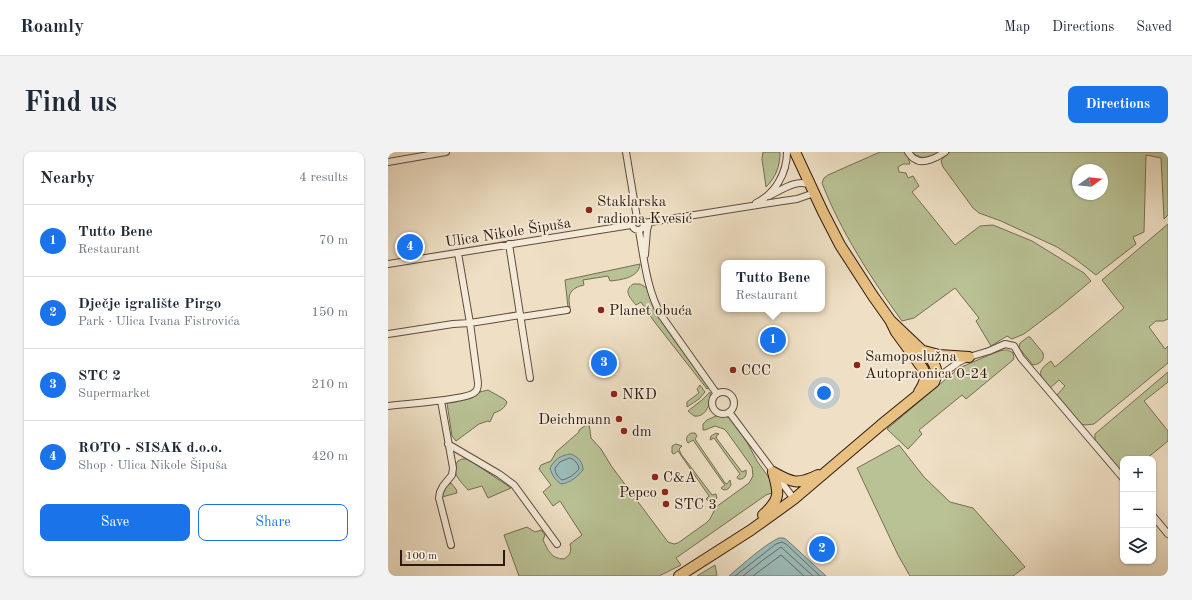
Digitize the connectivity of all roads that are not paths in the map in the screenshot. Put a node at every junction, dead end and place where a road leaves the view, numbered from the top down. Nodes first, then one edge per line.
1 (446, 152) edge
2 (626, 152) edge
3 (787, 152) edge
4 (796, 152) edge
5 (908, 152) edge
6 (945, 152) edge
7 (388, 162) edge
8 (812, 189) junction
9 (765, 198) junction
10 (751, 206) junction
11 (637, 218) junction
12 (647, 222) junction
13 (632, 225) junction
14 (639, 231) junction
15 (510, 244) junction
16 (458, 253) junction
17 (644, 258) junction
18 (388, 264) edge
19 (567, 310) dead end
20 (520, 316) junction
21 (890, 320) junction
22 (470, 323) junction
23 (388, 334) edge
24 (921, 349) junction
25 (969, 358) junction
26 (924, 369) junction
27 (937, 375) junction
28 (530, 378) dead end
29 (717, 394) junction
30 (917, 396) junction
31 (441, 401) junction
32 (388, 406) edge
33 (729, 412) junction
34 (448, 444) junction
35 (829, 470) junction
36 (773, 472) junction
37 (1120, 474) edge
38 (794, 499) junction
39 (1156, 520) edge
40 (751, 530) junction
41 (1168, 534) edge
42 (557, 544) dead end
43 (451, 545) dead end
44 (679, 576) edge

1 - 7 street
2 - 11 street
3 - 9 street
4 - 8 main road
5 - 6 street
8 - 9 street
8 - 10 street
8 - 21 main road
9 - 10 street
10 - 12 street
11 - 12 street
11 - 13 street
12 - 14 street
12 - 17 street
13 - 14 street
13 - 15 street, Ulica Nikole Šipuša
14 - 17 street
15 - 16 street, Ulica Nikole Šipuša
15 - 20 street
16 - 18 street, Ulica Nikole Šipuša
16 - 22 street
17 - 29 street
19 - 20 street
20 - 22 street
20 - 28 street
21 - 24 main road
21 - 26 main road
22 - 23 street
22 - 31 street
24 - 25 main road
24 - 27 main road
25 - 27 street
25 - 37 street
26 - 27 main road
26 - 30 main road
27 - 30 main road
29 - 33 street
29 - 33 street
30 - 35 main road
31 - 32 street
31 - 34 street
33 - 36 street
34 - 42 street
34 - 43 street
35 - 36 main road
35 - 38 main road
36 - 38 street
36 - 40 main road
38 - 40 main road
39 - 41 street
40 - 44 main road

